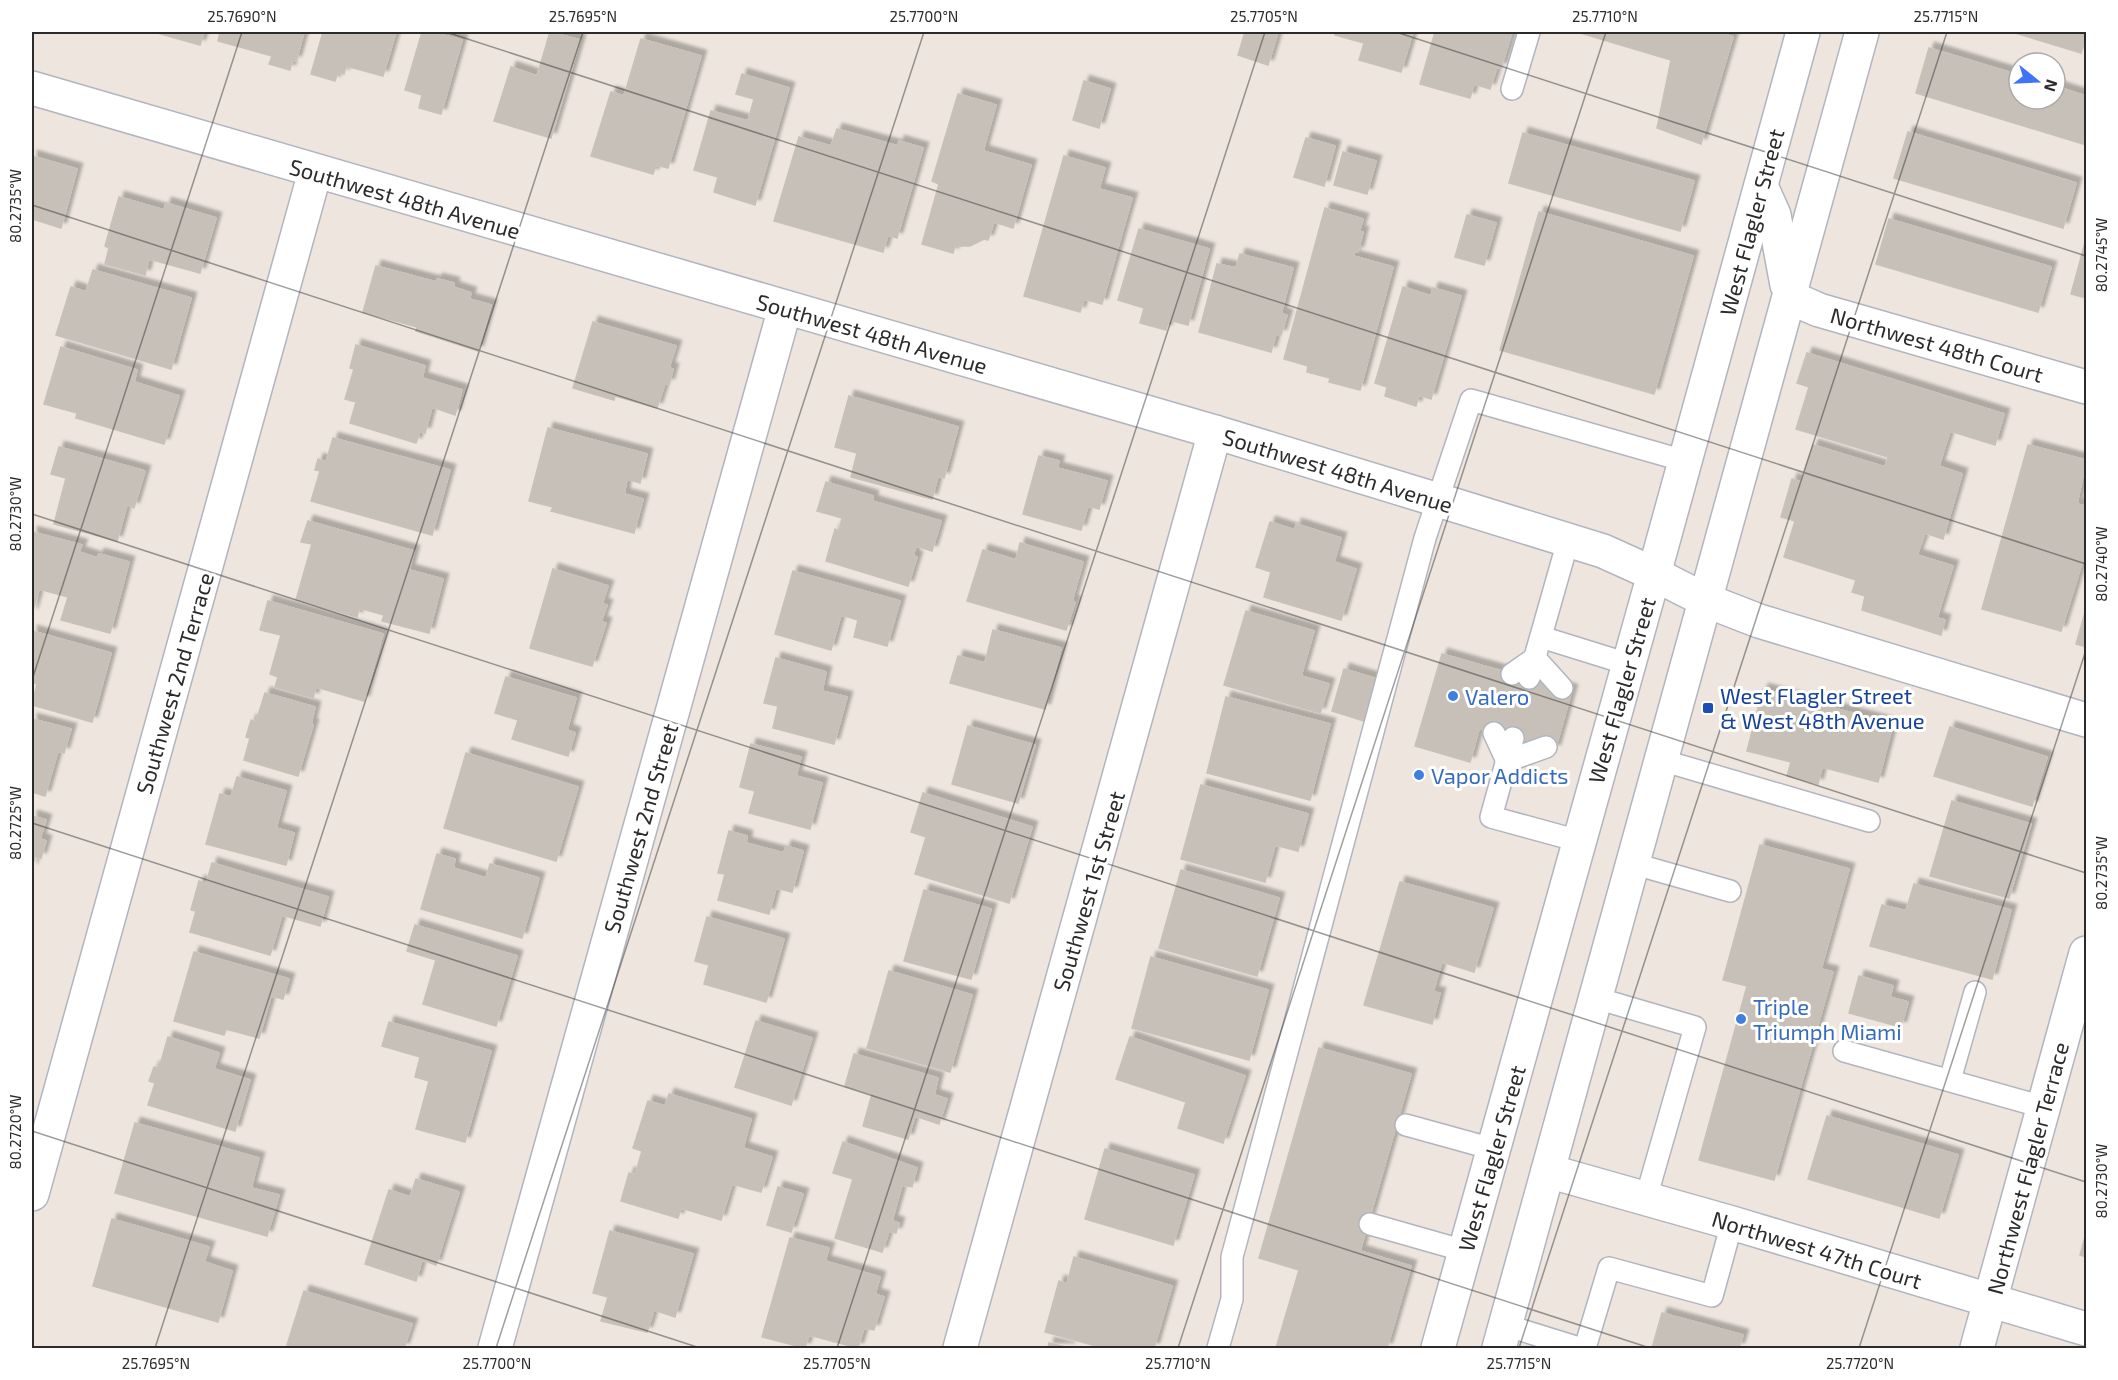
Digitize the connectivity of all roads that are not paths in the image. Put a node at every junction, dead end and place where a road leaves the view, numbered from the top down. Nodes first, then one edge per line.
1 (1529, 32) edge
2 (1803, 32) edge
3 (1862, 32) edge
4 (32, 88) edge
5 (1512, 89) dead end
6 (315, 172) junction
7 (1761, 186) junction
8 (1789, 297) junction
9 (785, 308) junction
10 (2086, 387) edge
11 (1215, 432) junction
12 (1685, 461) junction
13 (1438, 500) junction
14 (1568, 541) junction
15 (1654, 574) junction
16 (1704, 600) junction
17 (1541, 637) junction
18 (1628, 664) junction
19 (1562, 688) dead end
20 (2086, 720) edge
21 (1504, 735) dead end
22 (1546, 747) dead end
23 (1661, 760) junction
24 (1507, 761) junction
25 (1869, 821) dead end
26 (1579, 842) junction
27 (1631, 863) junction
28 (1730, 891) dead end
29 (2086, 953) edge
30 (1975, 992) dead end
31 (1596, 998) junction
32 (1845, 1051) dead end
33 (1950, 1080) junction
34 (2043, 1107) junction
35 (1406, 1125) dead end
36 (1493, 1149) junction
37 (1548, 1171) junction
38 (32, 1194) edge
39 (1646, 1198) junction
40 (1732, 1223) junction
41 (1370, 1224) dead end
42 (1465, 1251) junction
43 (1990, 1301) junction
44 (2086, 1329) edge
45 (1502, 1337) edge
46 (495, 1348) edge
47 (960, 1348) edge
48 (1218, 1348) edge
49 (1438, 1348) edge
50 (1580, 1348) edge
51 (1585, 1348) edge
52 (1977, 1348) edge

1 - 5 lane
2 - 7 street, West Flagler Street
3 - 8 street
4 - 6 street, Southwest 48th Avenue
6 - 9 street, Southwest 48th Avenue
6 - 38 street, Southwest 2nd Terrace
7 - 8 street
7 - 12 street, West Flagler Street
8 - 10 street, Northwest 48th Court
8 - 16 street
9 - 11 street, Southwest 48th Avenue
9 - 46 street, Southwest 2nd Street
11 - 13 street, Southwest 48th Avenue
11 - 47 street, Southwest 1st Street
12 - 13 lane
12 - 15 street, West Flagler Street
13 - 14 street, Southwest 48th Avenue
13 - 48 lane
14 - 15 street, Southwest 48th Avenue
14 - 17 lane
15 - 16 street, Southwest 48th Avenue
15 - 18 street, West Flagler Street
16 - 20 street, Southwest 48th Avenue
16 - 23 street
17 - 18 lane
17 - 19 lane
18 - 26 street, West Flagler Street
21 - 24 lane
22 - 24 lane
23 - 25 lane
23 - 27 street
24 - 26 lane
26 - 36 street, West Flagler Street
27 - 28 lane
27 - 31 street
29 - 34 street, Northwest Flagler Terrace
30 - 33 lane
31 - 37 street
31 - 39 lane
32 - 33 lane
33 - 34 lane
34 - 43 street, Northwest Flagler Terrace
35 - 36 lane
36 - 42 street, West Flagler Street
37 - 39 street, Northwest 47th Court
37 - 45 street
39 - 40 street, Northwest 47th Court
40 - 43 street, Northwest 47th Court
40 - 51 lane
41 - 42 lane
42 - 49 street, West Flagler Street
43 - 44 street, Northwest 47th Court
43 - 52 street, Northwest Flagler Terrace
45 - 50 lane

